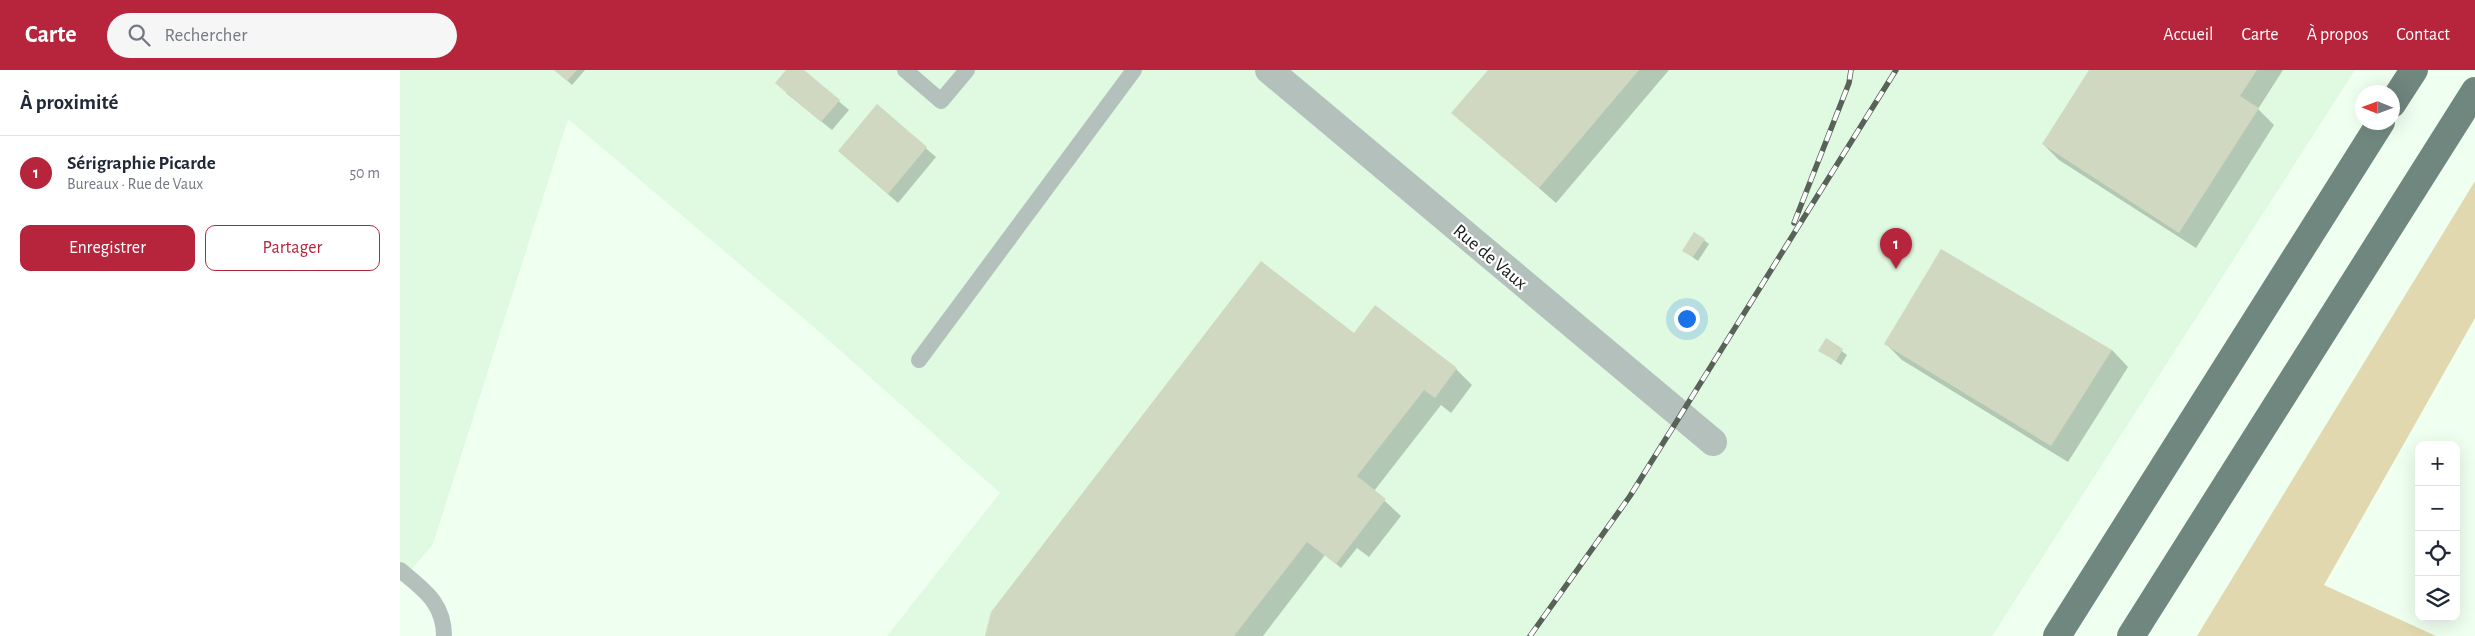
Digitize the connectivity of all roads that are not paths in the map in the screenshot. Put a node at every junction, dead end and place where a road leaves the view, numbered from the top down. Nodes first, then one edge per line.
1 (905, 70) edge
2 (967, 70) edge
3 (1134, 70) edge
4 (1269, 70) edge
5 (2414, 70) edge
6 (2475, 91) edge
7 (2400, 92) edge
8 (2376, 130) edge
9 (919, 360) dead end
10 (1714, 442) dead end
11 (400, 570) edge
12 (444, 636) edge
13 (2057, 636) edge
14 (2131, 636) edge

1 - 2 lane
3 - 9 lane
4 - 10 street, Rue de Vaux
5 - 7 highway
6 - 14 highway
8 - 13 highway
11 - 12 lane

